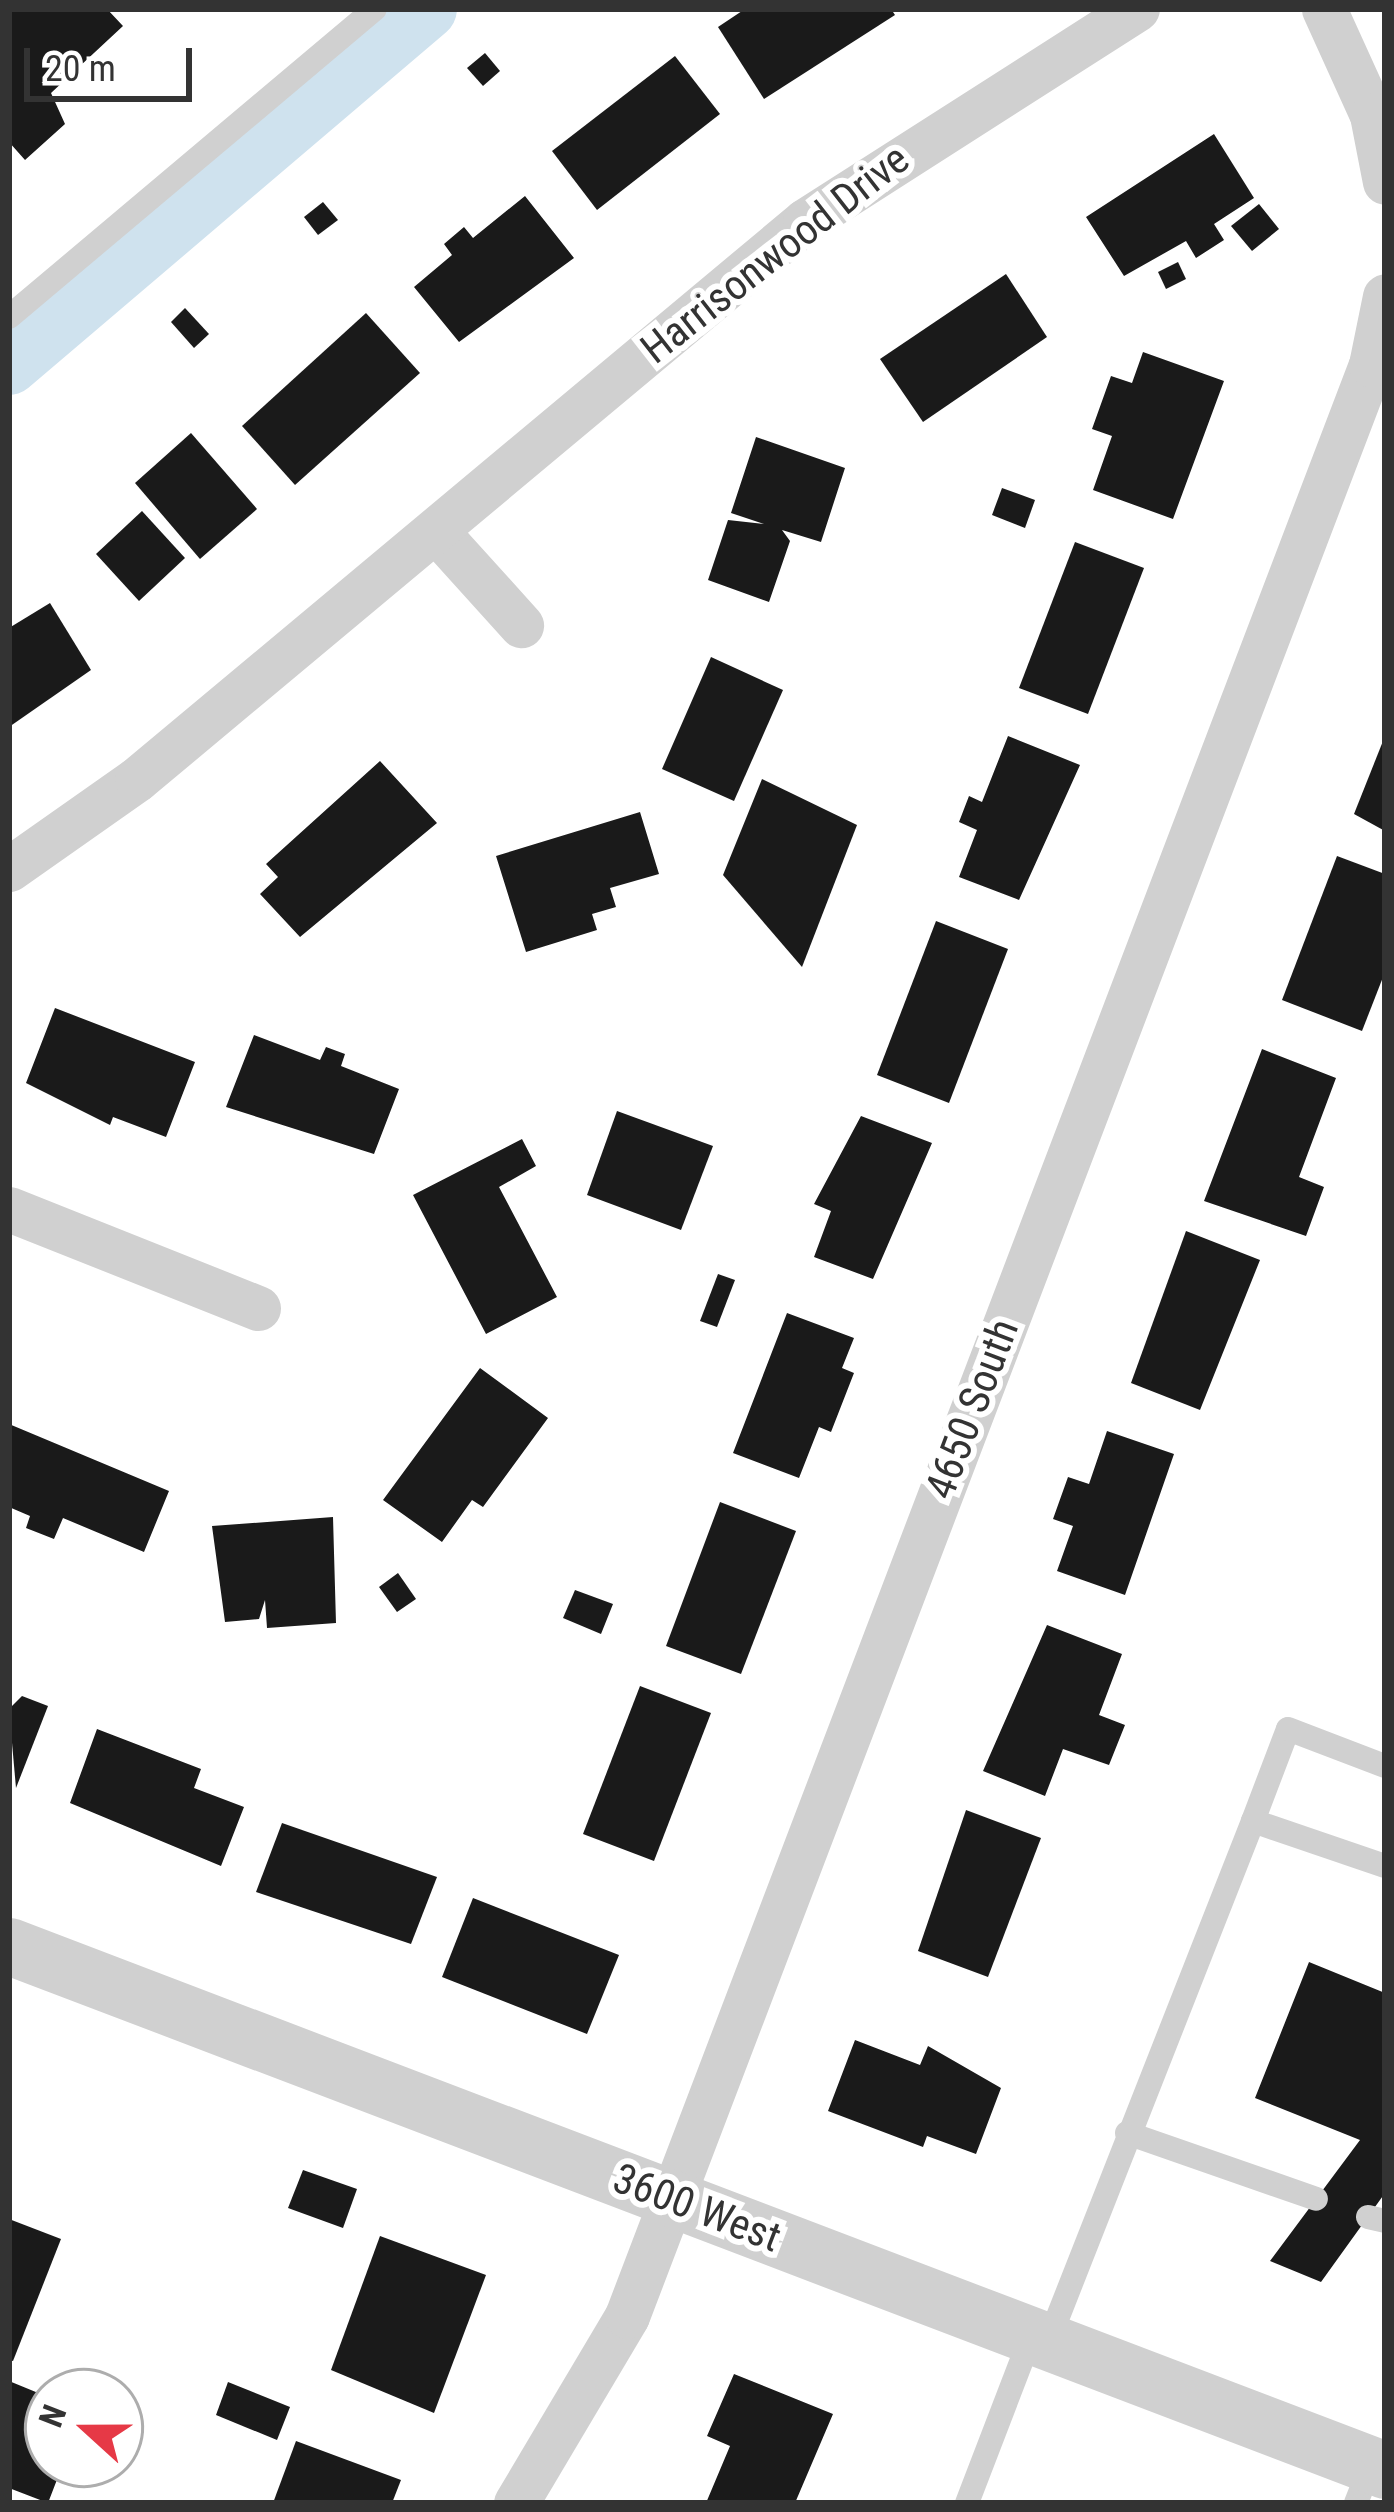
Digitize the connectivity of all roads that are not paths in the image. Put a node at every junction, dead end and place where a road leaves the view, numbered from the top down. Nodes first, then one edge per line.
1 (375, 9) edge
2 (1137, 9) edge
3 (1324, 9) edge
4 (1385, 182) edge
5 (1385, 296) edge
6 (9, 317) edge
7 (436, 531) junction
8 (520, 626) dead end
9 (9, 869) edge
10 (9, 1209) edge
11 (257, 1308) dead end
12 (1385, 1766) edge
13 (1253, 1821) junction
14 (1385, 1867) edge
15 (9, 1946) edge
16 (1127, 2133) junction
17 (671, 2198) junction
18 (1316, 2199) dead end
19 (1039, 2339) junction
20 (1371, 2479) edge
21 (516, 2503) edge
22 (967, 2503) edge

1 - 6 lane
2 - 7 street, Harrisonwood Drive
3 - 4 street
5 - 17 street, 4650 South
7 - 8 street
7 - 9 street, Harrisonwood Drive
10 - 11 street
12 - 13 lane
13 - 14 lane
13 - 16 lane
15 - 17 street, 3600 West
16 - 18 lane
16 - 19 lane
17 - 19 street, 3600 West
17 - 21 street, 4650 South
19 - 20 street, 3600 West
19 - 22 lane

